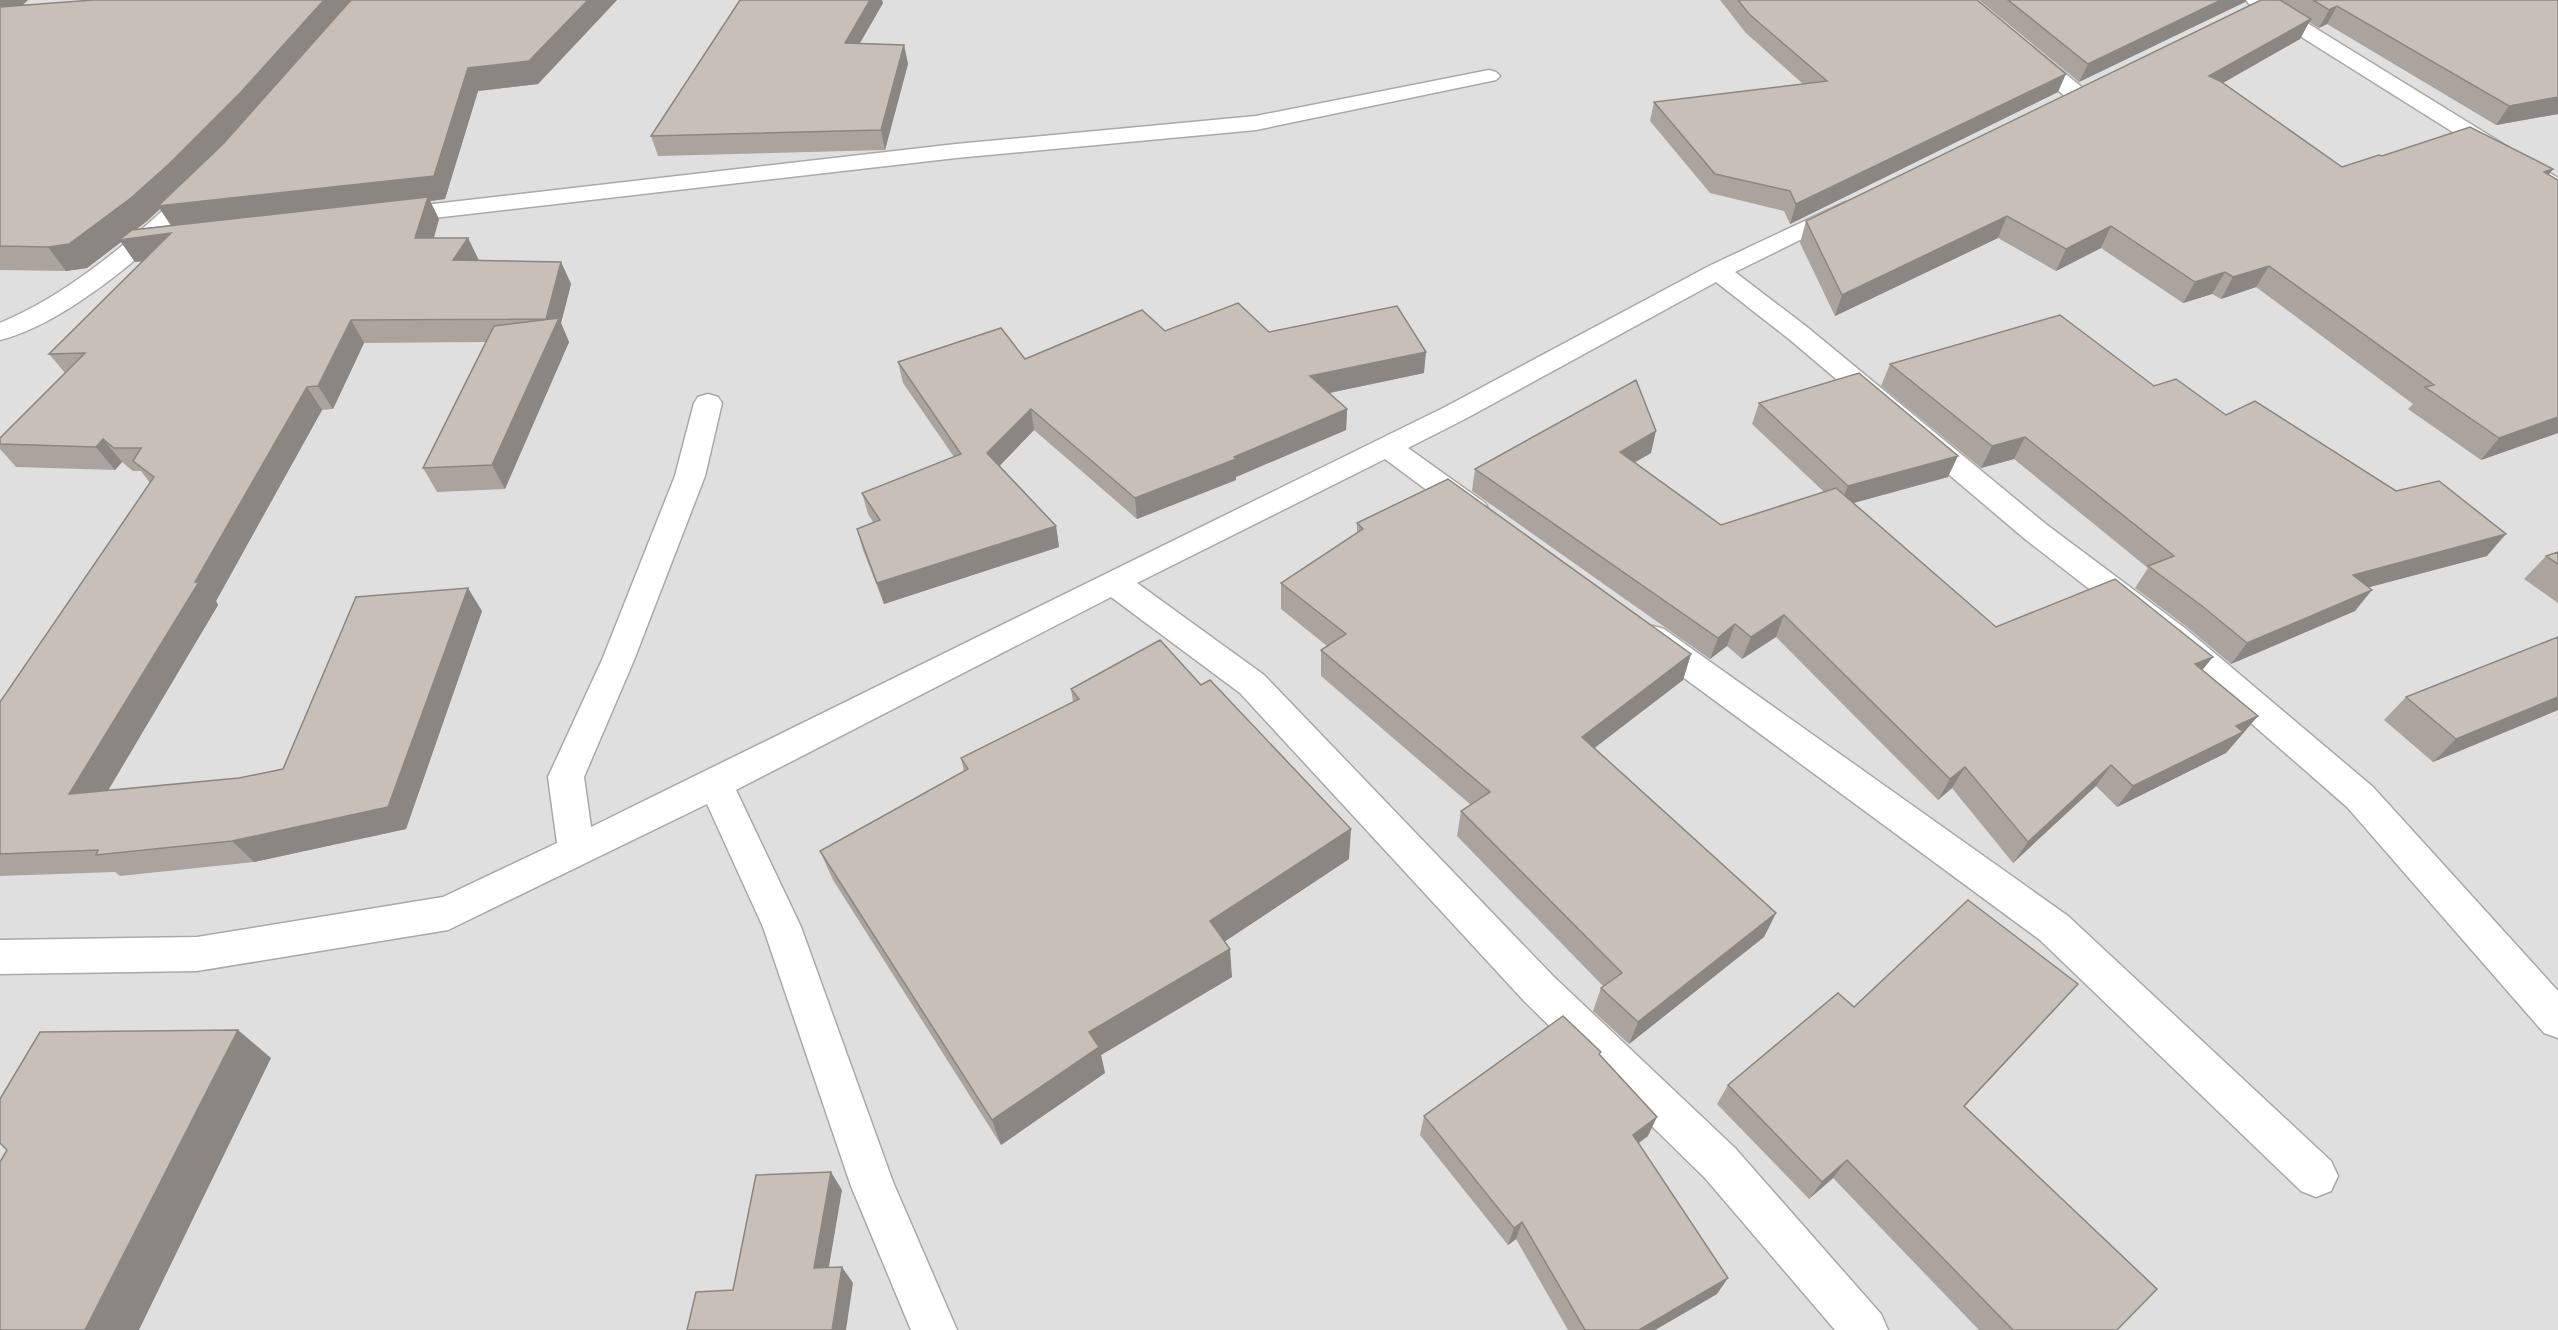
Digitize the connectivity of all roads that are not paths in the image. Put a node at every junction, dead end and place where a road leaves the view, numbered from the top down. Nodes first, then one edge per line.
1 (1963, 0) edge
2 (2257, 5) edge
3 (1488, 76) dead end
4 (2076, 94) edge
5 (212, 177) edge
6 (2558, 188) edge
7 (1865, 198) edge
8 (374, 218) edge
9 (176, 239) edge
10 (141, 243) junction
11 (1718, 271) junction
12 (0, 332) edge
13 (708, 403) dead end
14 (1387, 447) junction
15 (1498, 527) edge
16 (1113, 582) junction
17 (1629, 621) edge
18 (715, 784) junction
19 (576, 851) junction
20 (0, 957) edge
21 (2558, 1020) edge
22 (2316, 1176) dead end
23 (934, 1330) edge
24 (1865, 1330) edge

1 - 4 street
2 - 6 street
3 - 8 street
5 - 10 street
7 - 11 street
9 - 10 street
10 - 12 street
11 - 14 street
11 - 21 street
13 - 19 street
14 - 15 street
14 - 16 street
16 - 18 street
16 - 24 street
17 - 22 street
18 - 19 street
18 - 23 street
19 - 20 street

